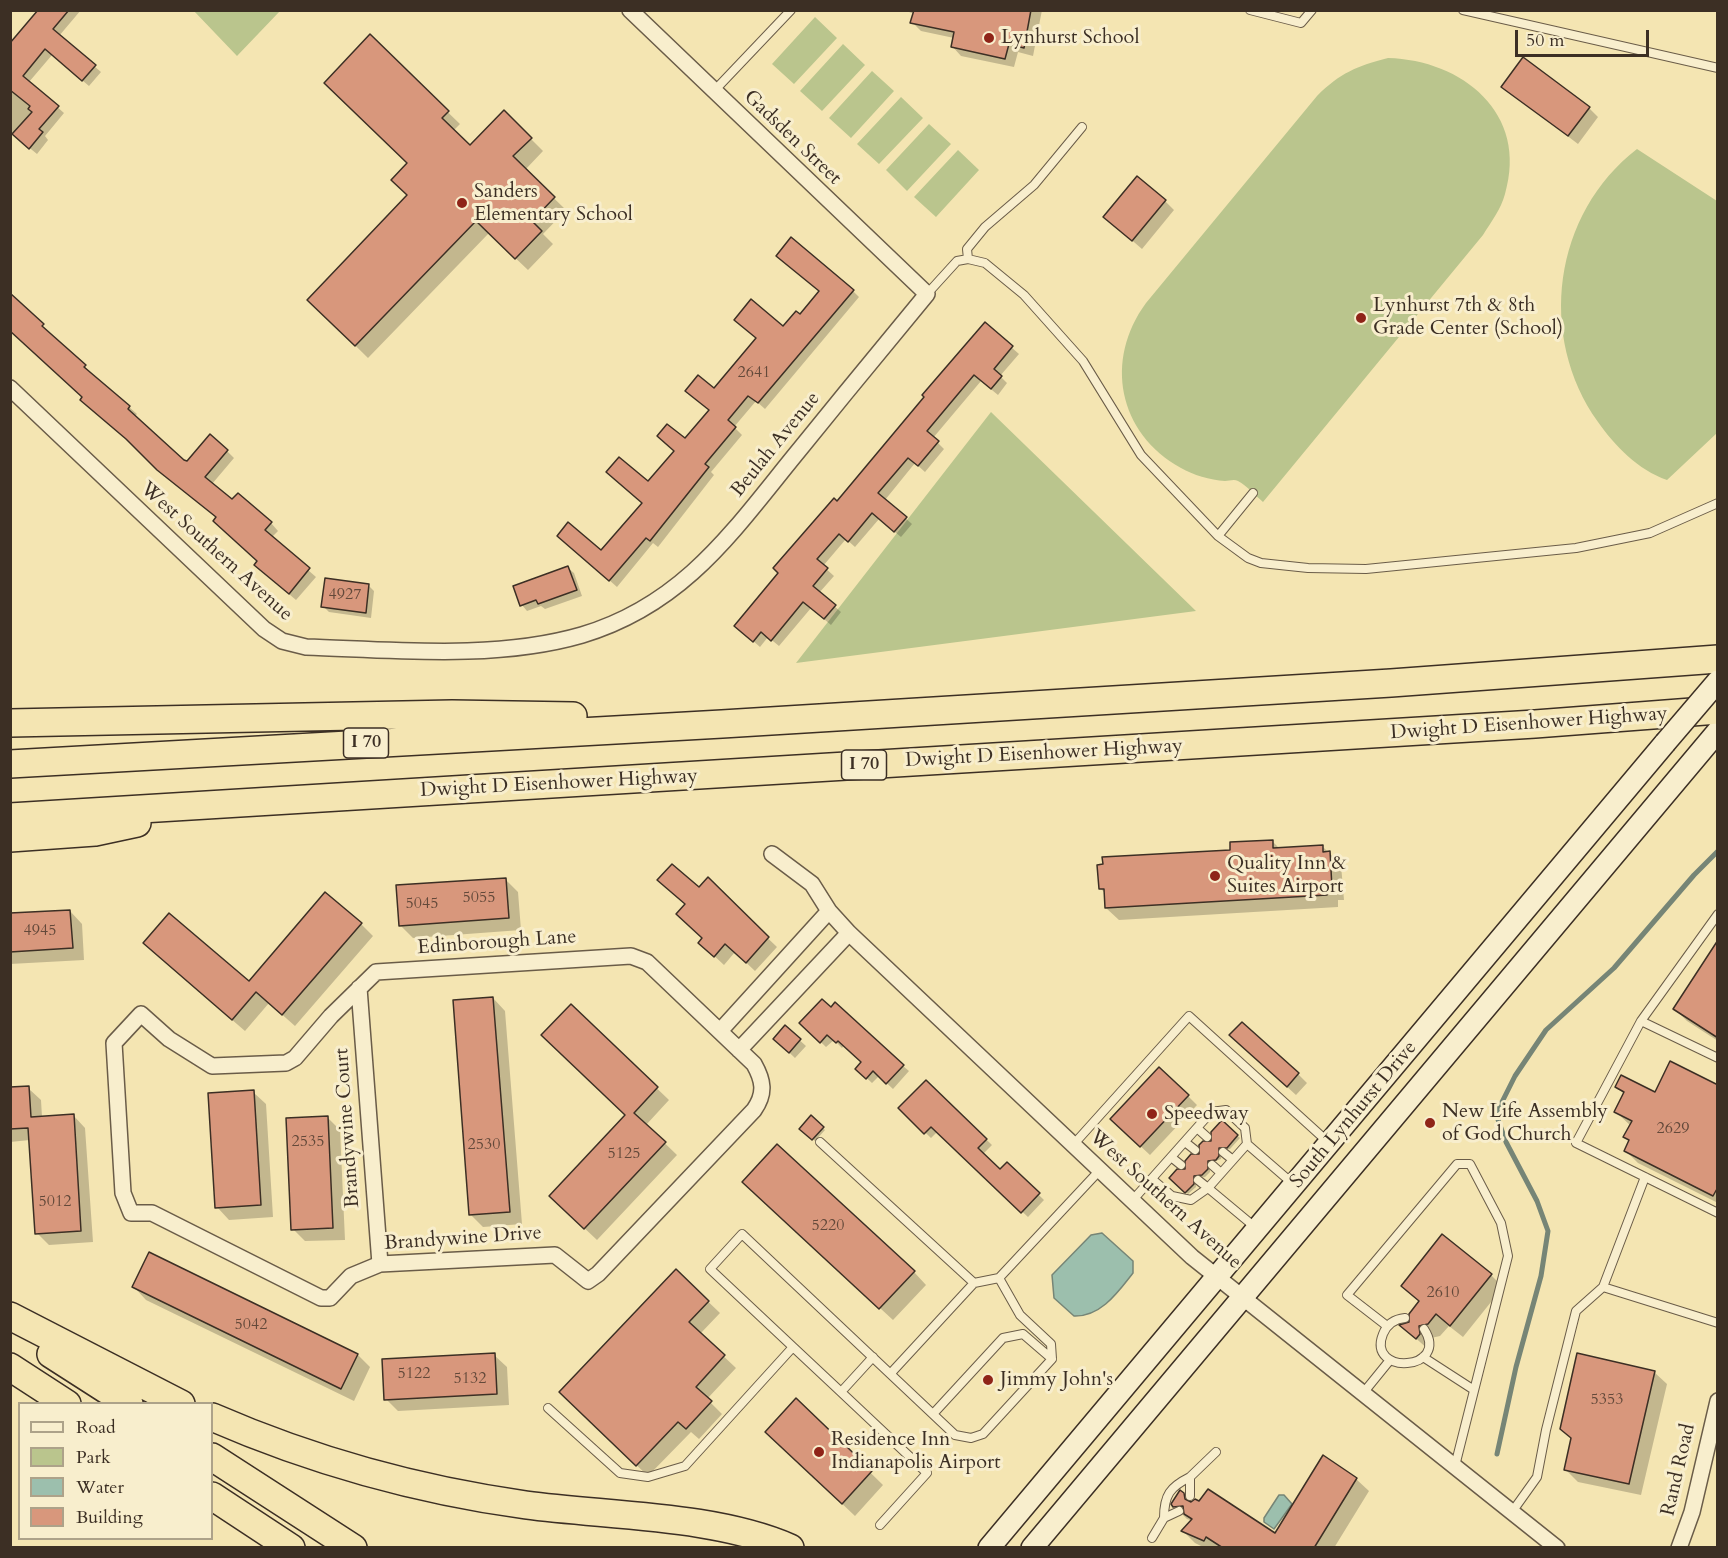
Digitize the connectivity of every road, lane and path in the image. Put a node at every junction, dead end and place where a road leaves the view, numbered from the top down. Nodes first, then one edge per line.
1 (630, 10) edge
2 (791, 10) edge
3 (1250, 10) edge
4 (1312, 10) edge
5 (1463, 10) edge
6 (1718, 68) edge
7 (714, 91) junction
8 (1082, 127) dead end
9 (968, 259) junction
10 (927, 294) junction
11 (10, 388) edge
12 (1252, 493) dead end
13 (1718, 503) edge
14 (1218, 536) junction
15 (644, 608) joint
16 (1718, 658) edge
17 (1718, 681) edge
18 (1718, 710) edge
19 (10, 723) edge
20 (722, 724) junction
21 (1714, 735) edge
22 (10, 764) edge
23 (222, 804) junction
24 (10, 817) edge
25 (10, 838) edge
26 (772, 854) dead end
27 (830, 911) junction
28 (1718, 915) edge
29 (849, 933) junction
30 (358, 988) junction
31 (141, 1014) joint
32 (1641, 1021) junction
33 (720, 1031) junction
34 (739, 1050) junction
35 (1718, 1059) edge
36 (1197, 1128) junction
37 (1207, 1137) dead end
38 (820, 1142) dead end
39 (1185, 1142) junction
40 (1330, 1143) junction
41 (1247, 1144) junction
42 (1073, 1145) junction
43 (1194, 1150) dead end
44 (1223, 1152) dead end
45 (1171, 1157) junction
46 (1233, 1160) junction
47 (1181, 1165) dead end
48 (1212, 1165) dead end
49 (1099, 1171) junction
50 (1221, 1173) junction
51 (1645, 1177) junction
52 (1152, 1179) junction
53 (1198, 1180) dead end
54 (1294, 1185) junction
55 (1208, 1188) junction
56 (1131, 1202) junction
57 (1718, 1213) edge
58 (1257, 1228) junction
59 (380, 1264) junction
60 (1217, 1277) junction
61 (999, 1278) junction
62 (974, 1283) junction
63 (1603, 1287) junction
64 (1243, 1297) junction
65 (10, 1316) edge
66 (1405, 1318) dead end
67 (1718, 1323) edge
68 (1387, 1326) junction
69 (10, 1328) edge
70 (1424, 1329) dead end
71 (794, 1347) junction
72 (873, 1357) junction
73 (1424, 1357) junction
74 (1052, 1359) junction
75 (1390, 1360) junction
76 (16, 1371) edge
77 (891, 1373) junction
78 (1474, 1390) junction
79 (841, 1392) junction
80 (1364, 1392) junction
81 (1718, 1401) edge
82 (65, 1402) edge
83 (126, 1402) edge
84 (178, 1402) edge
85 (548, 1408) dead end
86 (933, 1414) junction
87 (213, 1417) edge
88 (1216, 1452) dead end
89 (213, 1457) edge
90 (1455, 1466) junction
91 (1190, 1477) junction
92 (1190, 1496) dead end
93 (213, 1497) edge
94 (1179, 1511) dead end
95 (1512, 1512) junction
96 (1164, 1518) junction
97 (880, 1525) dead end
98 (1152, 1538) dead end
99 (291, 1548) edge
100 (353, 1548) edge
101 (790, 1548) edge
102 (989, 1548) edge
103 (1032, 1548) edge
104 (1557, 1548) edge
105 (1679, 1548) edge

1 - 7 street, Gadsden Street
2 - 7 lane
3 - 4 lane
5 - 6 lane
7 - 10 street, Gadsden Street
8 - 9 lane
9 - 10 lane
9 - 14 lane
10 - 15 street, Beulah Avenue
11 - 15 street, West Southern Avenue
12 - 14 lane
13 - 14 lane
16 - 20 highway, I 70
17 - 40 main road, South Lynhurst Drive, bridge
18 - 23 highway, Dwight D Eisenhower Highway / I 70
19 - 20 highway
20 - 22 highway, I 70
21 - 64 main road, South Lynhurst Drive
23 - 24 highway, Dwight D Eisenhower Highway / I 70
23 - 25 highway
26 - 27 street, West Southern Avenue
27 - 29 street, West Southern Avenue
27 - 33 street
28 - 32 lane
29 - 34 street
29 - 42 street, West Southern Avenue
30 - 31 street, Edinborough Lane
30 - 33 street, Edinborough Lane
30 - 59 street, Brandywine Court
31 - 59 street, Brandywine Drive
32 - 35 lane
32 - 51 lane
33 - 34 street, Brandywine Drive
34 - 59 street, Brandywine Drive
36 - 37 lane
36 - 39 lane
36 - 41 lane
38 - 62 lane
39 - 43 lane
39 - 45 lane
40 - 42 lane
40 - 54 main road, South Lynhurst Drive
41 - 46 lane
41 - 54 lane
42 - 49 street, West Southern Avenue
44 - 46 lane
45 - 47 lane
45 - 52 lane
46 - 50 lane
48 - 50 lane
49 - 56 street, West Southern Avenue
49 - 61 lane
50 - 55 lane
51 - 57 lane
51 - 63 lane
52 - 55 lane
52 - 56 lane
53 - 55 lane
54 - 58 main road, South Lynhurst Drive
55 - 58 lane
56 - 60 street, West Southern Avenue
58 - 60 main road, South Lynhurst Drive
60 - 64 street, West Southern Avenue
60 - 102 main road, South Lynhurst Drive
61 - 62 lane
61 - 74 lane
62 - 77 lane
63 - 67 lane
63 - 95 lane
64 - 80 street, West Southern Avenue
64 - 103 main road, South Lynhurst Drive
65 - 84 highway
66 - 68 lane
68 - 75 lane
68 - 78 lane
69 - 83 highway
70 - 73 lane
71 - 72 lane
71 - 79 lane
71 - 85 lane
72 - 77 lane
72 - 79 lane
73 - 75 lane
73 - 78 lane
74 - 86 lane
74 - 86 lane
75 - 80 lane
76 - 82 highway
77 - 86 lane
78 - 90 lane
79 - 97 lane
80 - 90 street, West Southern Avenue
81 - 105 street, Rand Road
87 - 101 highway
88 - 91 lane
89 - 100 highway
90 - 95 street, West Southern Avenue
91 - 92 lane
91 - 96 lane
93 - 99 highway
94 - 96 lane
95 - 104 street, West Southern Avenue
96 - 98 lane

